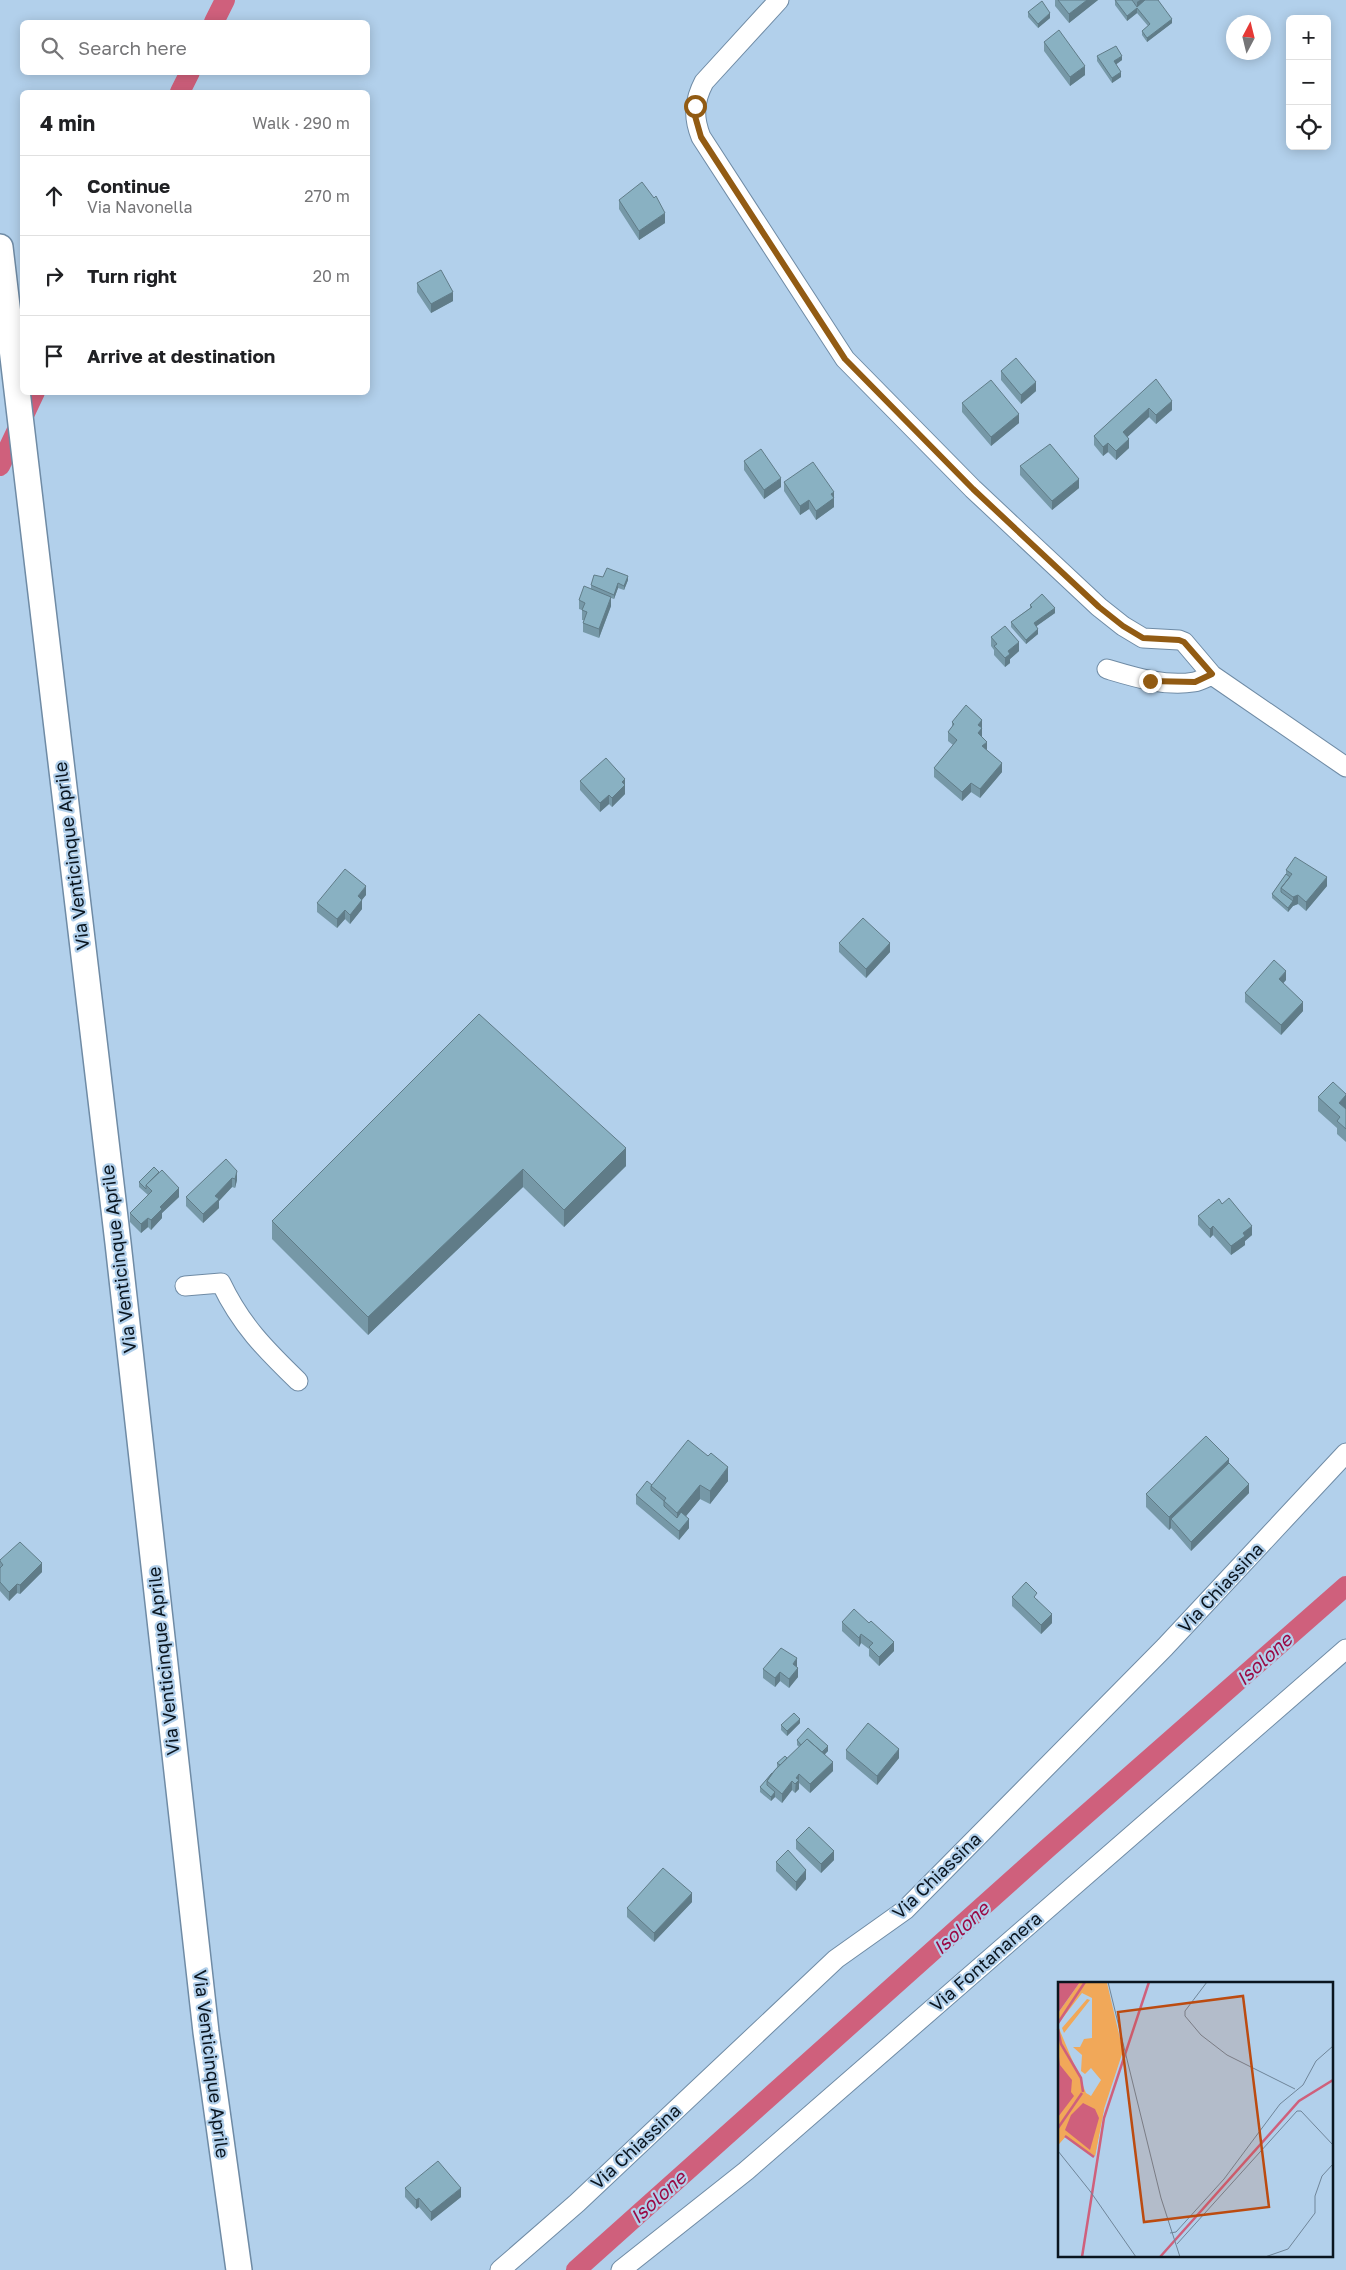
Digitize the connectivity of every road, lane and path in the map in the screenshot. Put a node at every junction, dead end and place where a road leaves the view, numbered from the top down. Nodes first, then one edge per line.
1 (779, 0) edge
2 (0, 247) edge
3 (1107, 669) dead end
4 (1207, 669) junction
5 (1346, 767) edge
6 (185, 1286) dead end
7 (298, 1381) dead end
8 (1346, 1453) edge
9 (1346, 1649) edge
10 (239, 2270) edge
11 (500, 2270) edge
12 (621, 2270) edge

1 - 4 street
2 - 10 main road, Via Venticinque Aprile
3 - 4 street
4 - 5 street
6 - 7 street
8 - 11 street, Via Chiassina
9 - 12 street, Via Fontananera

